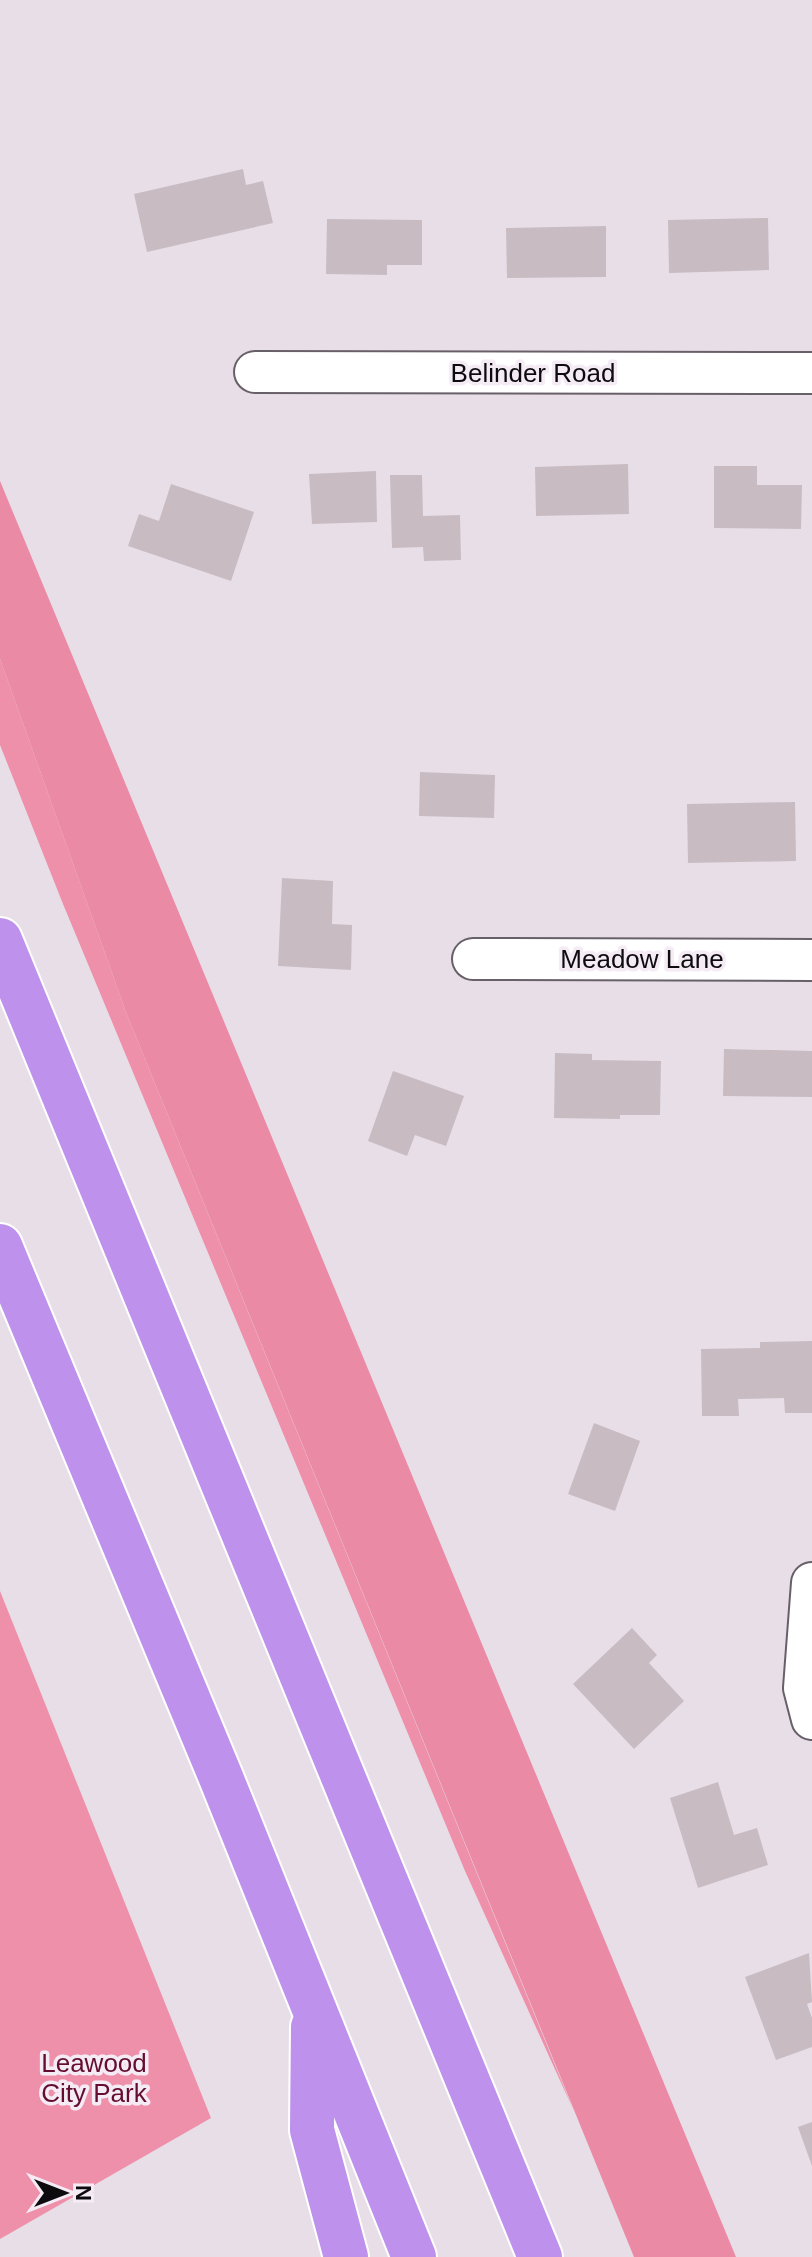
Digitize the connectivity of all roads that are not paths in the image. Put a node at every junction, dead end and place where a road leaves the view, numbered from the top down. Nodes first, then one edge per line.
1 (255, 372) dead end
2 (812, 373) edge
3 (0, 940) edge
4 (473, 959) dead end
5 (812, 960) edge
6 (0, 1246) edge
7 (812, 1583) edge
8 (812, 1719) edge
9 (313, 2009) junction
10 (346, 2257) edge
11 (414, 2257) edge
12 (540, 2257) edge

1 - 2 street, Belinder Road
3 - 12 highway
4 - 5 street, Meadow Lane
6 - 9 highway
7 - 8 street
9 - 10 highway
9 - 11 highway

